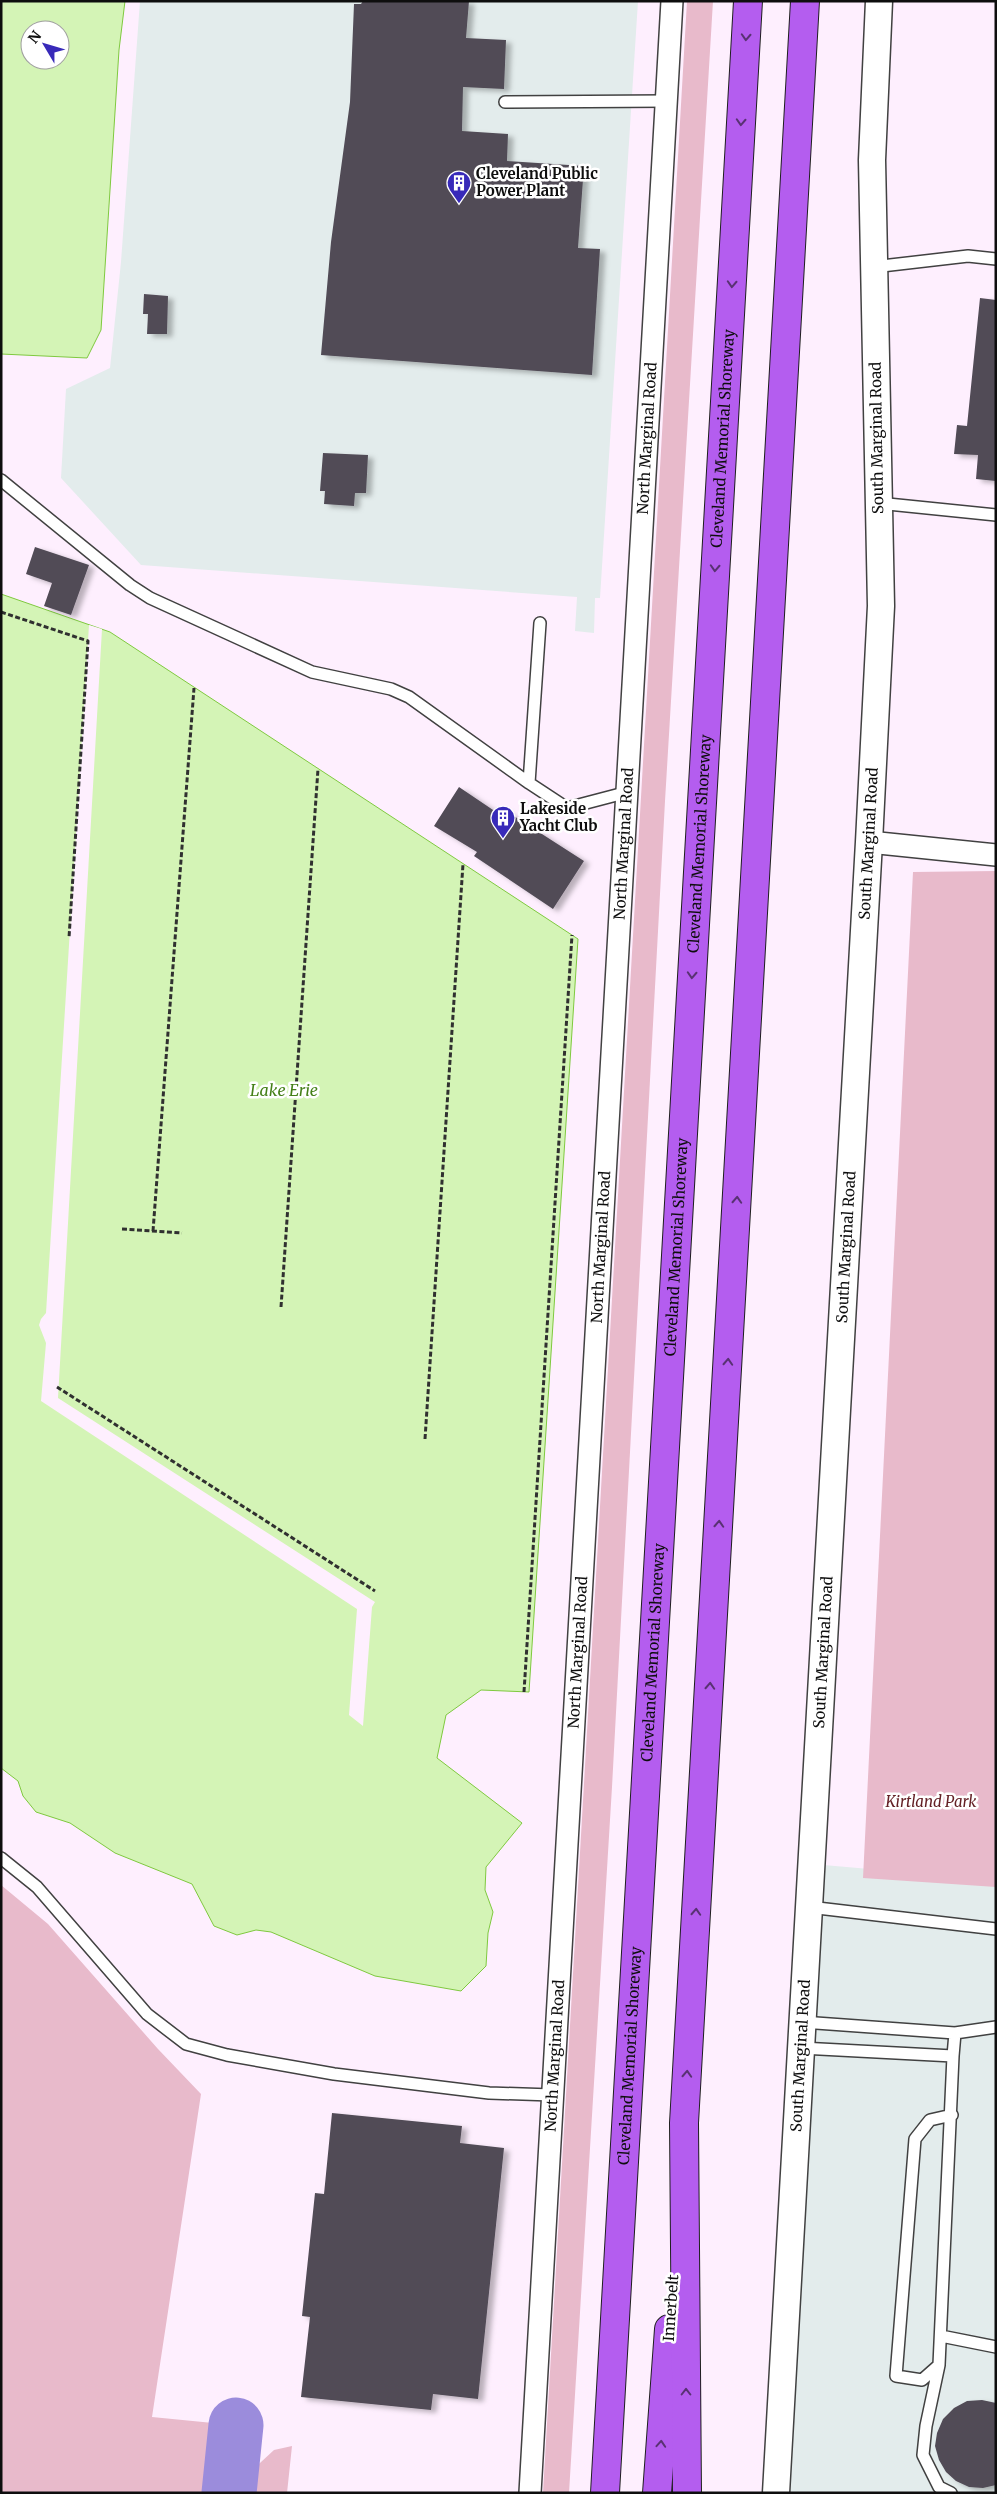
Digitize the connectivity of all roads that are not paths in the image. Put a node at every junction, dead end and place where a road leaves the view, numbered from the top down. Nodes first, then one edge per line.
1 (672, 1) edge
2 (748, 1) edge
3 (805, 1) edge
4 (879, 1) edge
5 (667, 101) junction
6 (505, 102) dead end
7 (996, 259) edge
8 (873, 267) junction
9 (1, 480) edge
10 (878, 502) junction
11 (996, 515) edge
12 (540, 623) dead end
13 (528, 783) junction
14 (628, 792) junction
15 (869, 842) junction
16 (996, 855) edge
17 (1, 1858) edge
18 (809, 1907) junction
19 (996, 1929) edge
20 (802, 2022) junction
21 (996, 2026) edge
22 (955, 2033) junction
23 (801, 2048) junction
24 (953, 2056) junction
25 (552, 2095) junction
26 (952, 2115) junction
27 (684, 2123) junction
28 (941, 2336) junction
29 (996, 2347) edge
30 (940, 2365) junction
31 (530, 2493) edge
32 (605, 2493) edge
33 (657, 2493) edge
34 (687, 2493) edge
35 (776, 2493) edge
36 (951, 2493) edge

1 - 5 street, North Marginal Road
2 -> 32 highway, Cleveland Memorial Shoreway
27 -> 3 highway
4 - 8 street, South Marginal Road
5 - 6 lane
5 - 14 street, North Marginal Road
7 - 8 lane
8 - 10 street, South Marginal Road
9 - 13 lane
10 - 11 lane
10 - 15 street, South Marginal Road
12 - 13 lane
13 - 14 lane
14 - 25 street, North Marginal Road
15 - 16 street
15 - 18 street, South Marginal Road
17 - 25 lane
18 - 19 lane
18 - 20 street, South Marginal Road
20 - 22 lane
20 - 23 street, South Marginal Road
21 - 22 lane
22 - 24 lane
23 - 24 lane
23 - 35 street, South Marginal Road
24 - 26 lane
25 - 31 street, North Marginal Road
26 - 28 lane
26 - 30 lane
33 -> 27 highway, Innerbelt
34 -> 27 highway
28 - 29 lane
28 - 30 lane
30 - 36 lane

